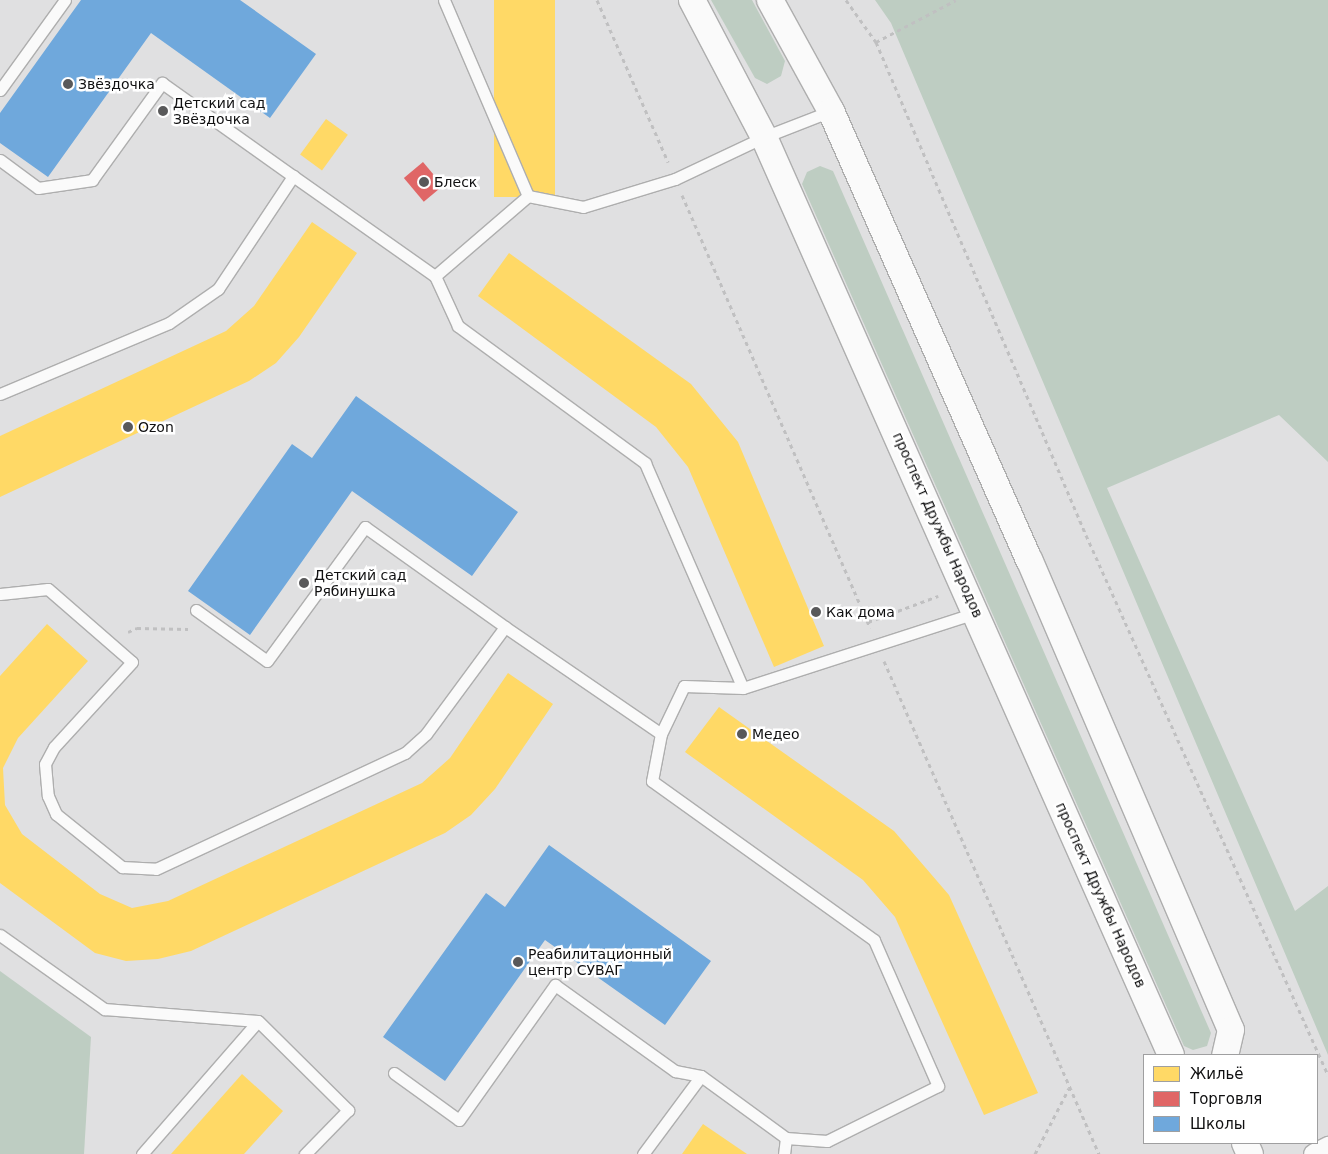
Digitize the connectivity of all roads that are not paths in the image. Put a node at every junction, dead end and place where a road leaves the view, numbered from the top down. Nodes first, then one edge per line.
1 (65, 0) edge
2 (444, 0) edge
3 (692, 0) edge
4 (770, 0) edge
5 (0, 90) edge
6 (831, 111) junction
7 (764, 136) junction
8 (0, 160) edge
9 (293, 176) junction
10 (528, 196) junction
11 (434, 276) junction
12 (0, 394) edge
13 (0, 596) edge
14 (196, 610) dead end
15 (976, 612) junction
16 (505, 627) junction
17 (743, 688) junction
18 (661, 734) junction
19 (0, 935) edge
20 (258, 1021) junction
21 (1171, 1054) edge
22 (1225, 1054) edge
23 (394, 1073) dead end
24 (701, 1076) junction
25 (786, 1138) junction
26 (1328, 1147) edge
27 (142, 1154) edge
28 (305, 1154) edge
29 (643, 1154) edge
30 (784, 1154) edge
31 (1314, 1154) edge

1 - 5 lane
2 - 10 lane
3 - 7 street, проспект Дружбы Народов
4 - 6 street
6 - 7 lane
6 - 22 street
7 - 10 lane
7 - 15 street, проспект Дружбы Народов
8 - 9 lane
9 - 11 lane
9 - 12 lane
10 - 11 lane
11 - 17 lane
13 - 16 lane
14 - 16 lane
15 - 17 lane
15 - 21 street, проспект Дружбы Народов
16 - 18 lane
17 - 18 lane
18 - 25 lane
19 - 20 lane
20 - 27 lane
20 - 28 lane
23 - 24 lane
24 - 25 lane
24 - 29 lane
25 - 30 lane
26 - 31 street

